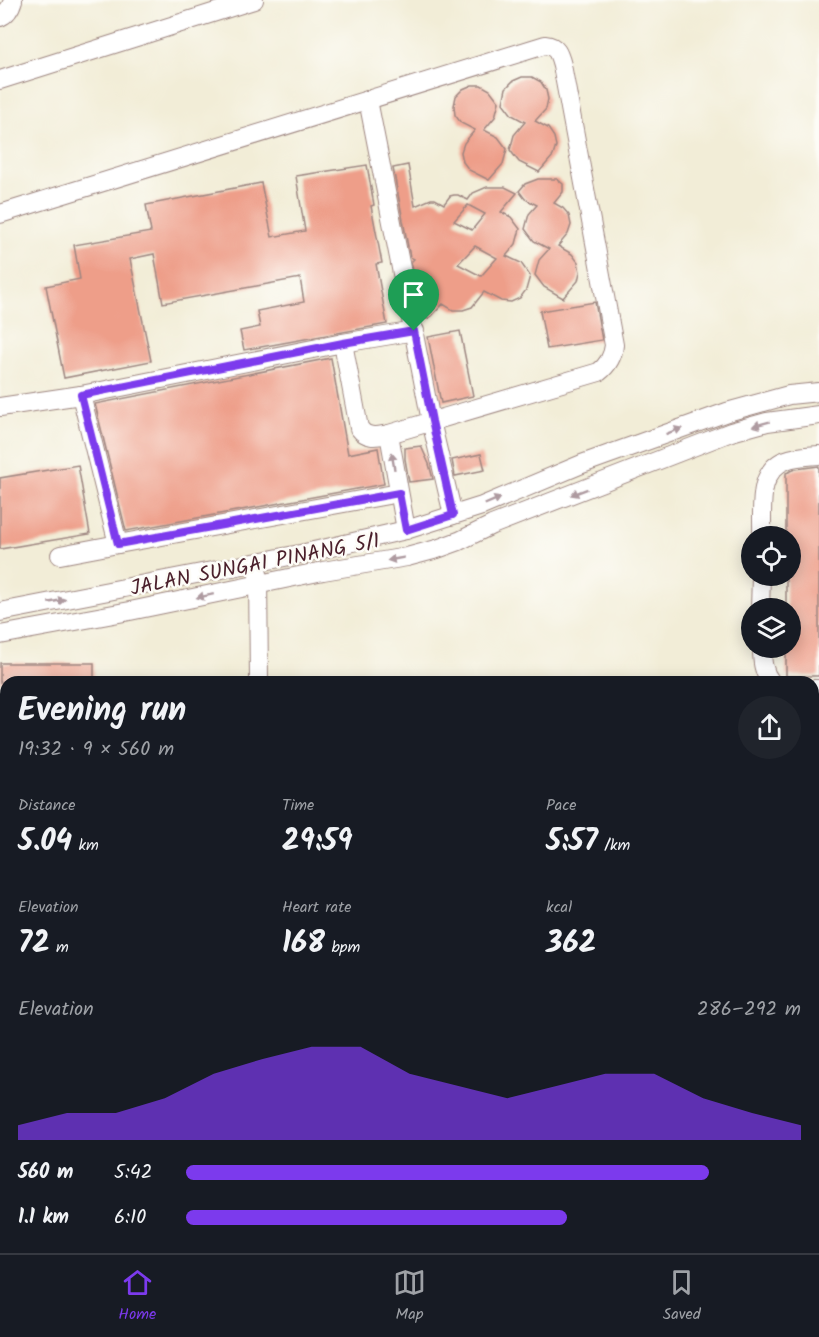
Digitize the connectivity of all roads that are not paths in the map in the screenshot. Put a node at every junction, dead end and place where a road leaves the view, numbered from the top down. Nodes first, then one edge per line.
1 (13, 0) edge
2 (254, 0) edge
3 (212, 6) edge
4 (0, 17) edge
5 (0, 80) edge
6 (368, 100) junction
7 (0, 214) edge
8 (414, 331) junction
9 (343, 343) junction
10 (819, 392) edge
11 (81, 395) junction
12 (0, 407) edge
13 (819, 415) edge
14 (432, 421) junction
15 (389, 434) junction
16 (819, 455) edge
17 (399, 493) junction
18 (453, 515) junction
19 (762, 526) edge
20 (406, 530) junction
21 (118, 544) junction
22 (60, 555) dead end
23 (258, 562) junction
24 (258, 585) junction
25 (0, 612) edge
26 (0, 635) edge
27 (762, 658) edge
28 (259, 676) edge
29 (766, 676) edge

1 - 4 street
2 - 3 street
3 - 5 street
6 - 7 street
6 - 8 street
6 - 14 street
8 - 9 street
8 - 14 street
9 - 11 street
9 - 15 street
18 -> 10 street, JALAN SUNGAI PINANG 5/1
11 - 12 street
11 - 21 street
13 -> 24 street, JALAN SUNGAI PINANG 5/1
14 - 15 street
14 - 18 street
17 -> 15 street
16 - 19 street
17 - 20 street
17 - 21 street
18 - 20 street, JALAN SUNGAI PINANG 5/1
20 - 23 street, JALAN SUNGAI PINANG 5/1
21 - 22 street
23 - 24 street
25 -> 23 street, JALAN SUNGAI PINANG 5/1
24 -> 26 street, JALAN SUNGAI PINANG 5/1
24 - 28 street
27 - 29 street

